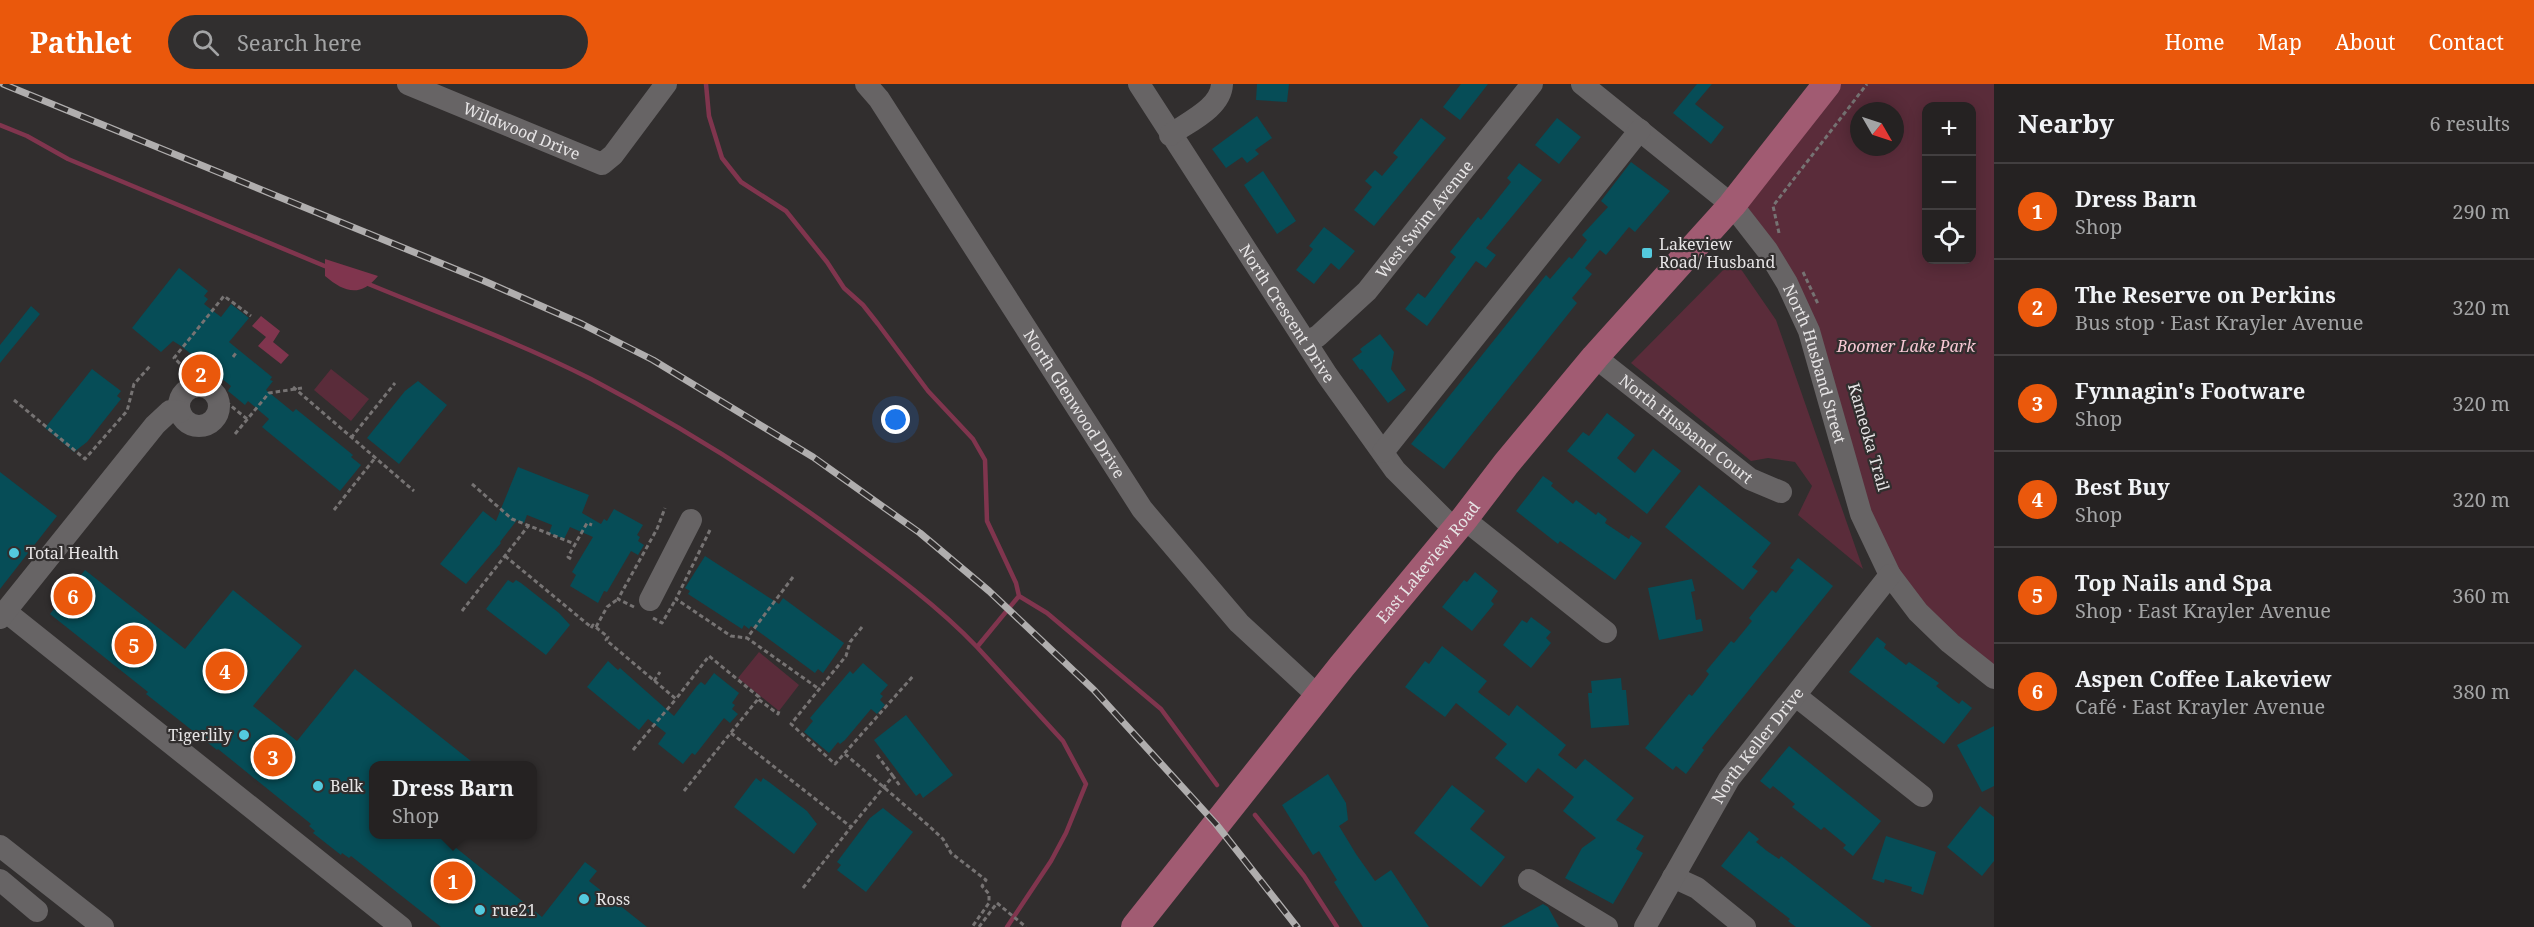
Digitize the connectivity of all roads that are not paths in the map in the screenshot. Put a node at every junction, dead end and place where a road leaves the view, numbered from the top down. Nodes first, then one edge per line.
1 (408, 84) edge
2 (666, 84) edge
3 (866, 84) edge
4 (1222, 84) edge
5 (1532, 84) edge
6 (1582, 84) edge
7 (1827, 84) edge
8 (1142, 85) edge
9 (1640, 130) junction
10 (1170, 135) junction
11 (1731, 205) junction
12 (1307, 342) junction
13 (1594, 357) junction
14 (180, 412) dead end
15 (1383, 452) junction
16 (1781, 492) dead end
17 (1459, 524) junction
18 (701, 525) road end
19 (1890, 575) junction
20 (650, 600) dead end
21 (3, 614) edge
22 (1606, 632) dead end
23 (1994, 678) edge
24 (1318, 696) junction
25 (1796, 696) junction
26 (1922, 796) dead end
27 (0, 846) edge
28 (1673, 877) junction
29 (0, 880) edge
30 (1529, 880) dead end
31 (37, 910) dead end
32 (103, 927) edge
33 (401, 927) edge
34 (1135, 927) edge
35 (1607, 927) edge
36 (1645, 927) edge
37 (1745, 927) edge

1 - 2 street, Wildwood Drive
3 - 24 street, North Glenwood Drive
4 - 10 street
5 - 12 street, West Swim Avenue
6 - 9 street, North Husband Street
7 - 11 main road, East Lakeview Road
8 - 10 street, North Crescent Drive
9 - 11 street, North Husband Street
9 - 15 street
10 - 12 street, North Crescent Drive
11 - 13 main road, East Lakeview Road
11 - 19 street, North Husband Street
12 - 15 street, North Crescent Drive
13 - 16 street, North Husband Court
13 - 17 main road, East Lakeview Road
14 - 21 street
15 - 17 street, North Crescent Drive
17 - 22 street, North Crescent Drive
17 - 24 main road, East Lakeview Road
18 - 20 street
19 - 23 street, North Husband Street
19 - 25 street, North Keller Drive
21 - 33 street
24 - 34 main road, East Lakeview Road
25 - 26 street
25 - 28 street, North Keller Drive
27 - 32 street
28 - 36 street, North Keller Drive
28 - 37 street
29 - 31 street
30 - 35 street

